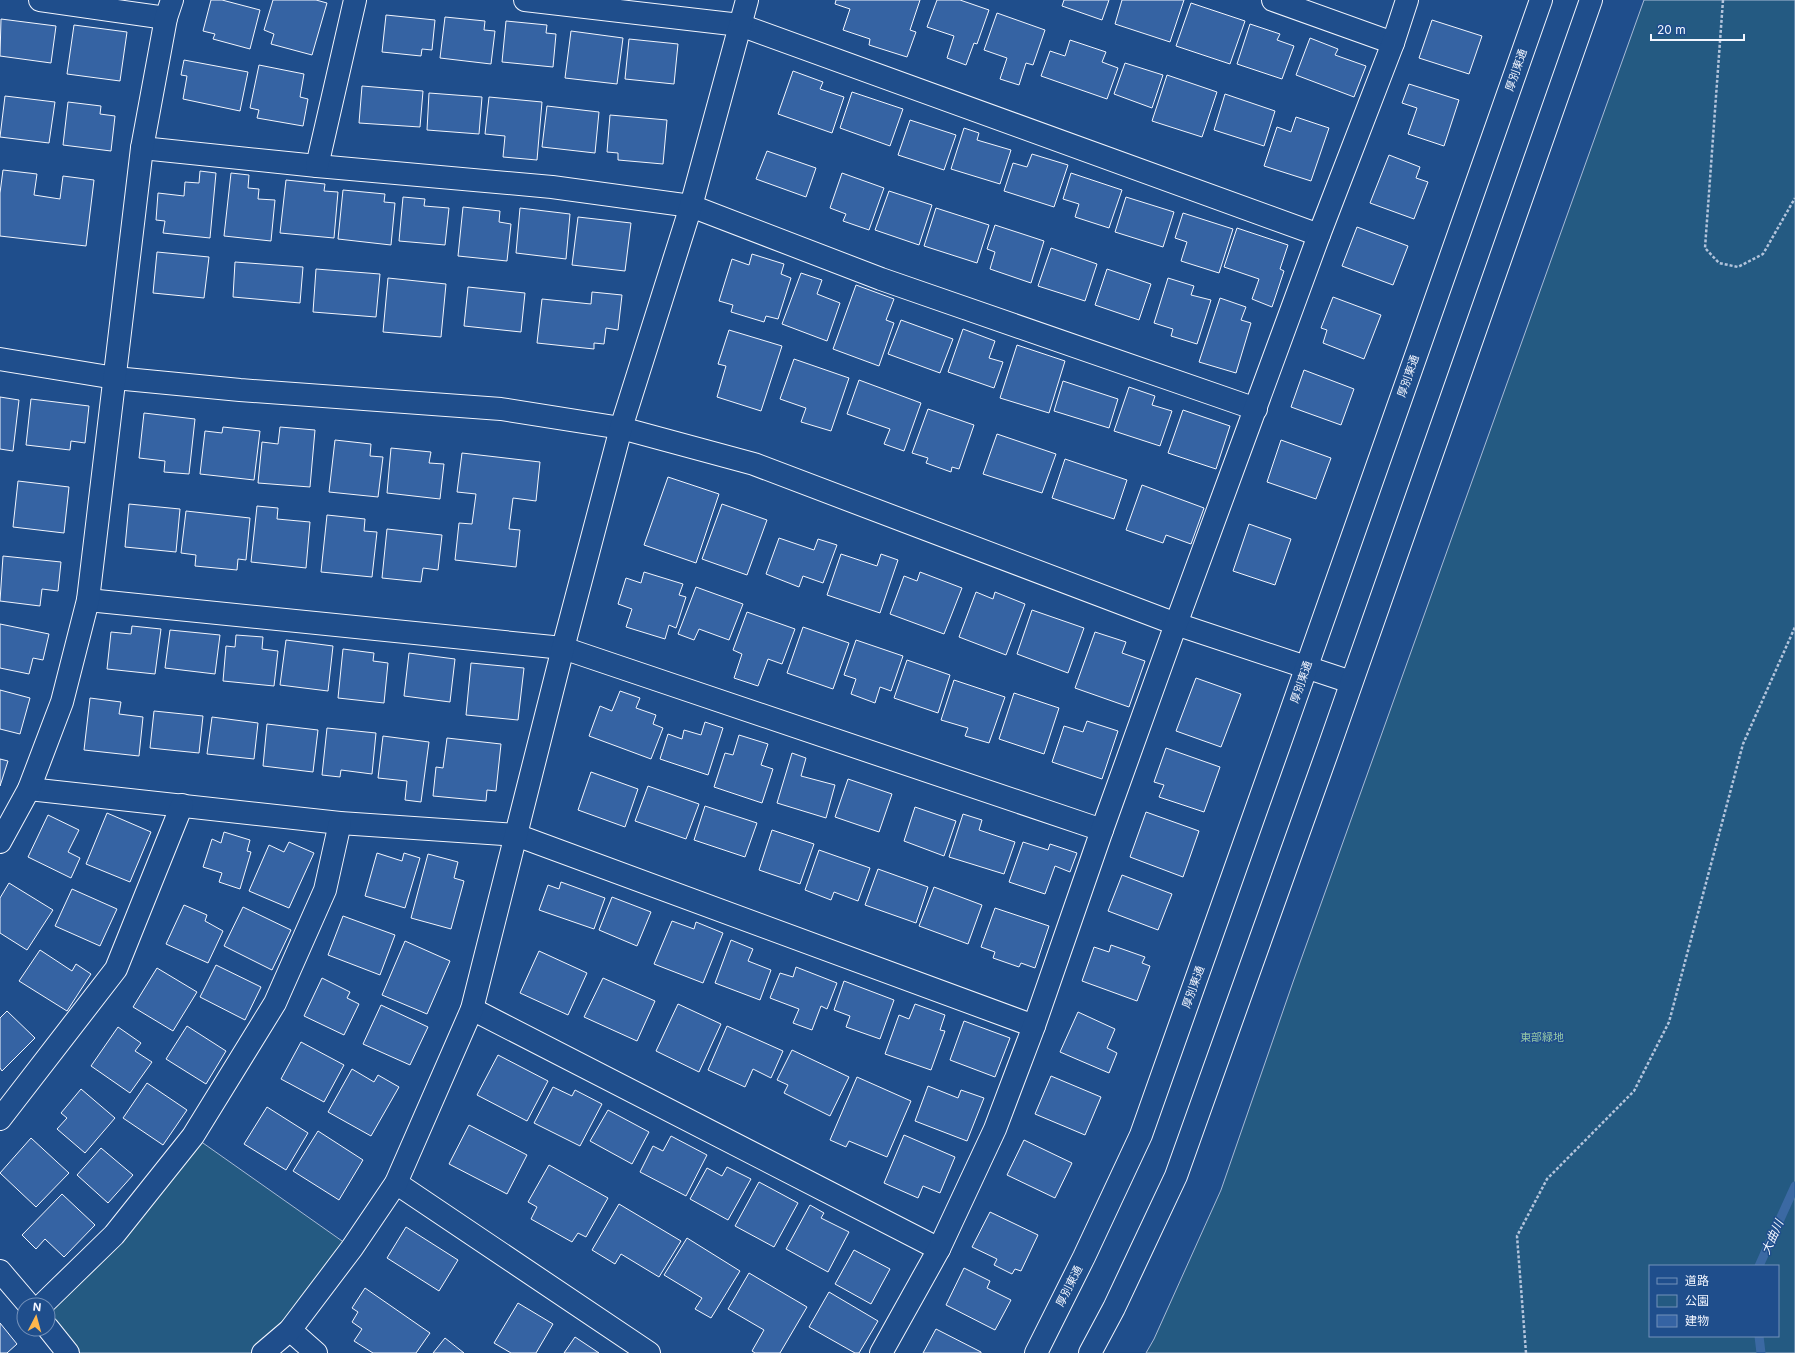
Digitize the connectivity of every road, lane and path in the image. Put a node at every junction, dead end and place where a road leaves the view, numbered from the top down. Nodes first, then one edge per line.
1 (40, 0) edge
2 (355, 0) edge
3 (525, 0) edge
4 (747, 0) edge
5 (1273, 0) edge
6 (1408, 0) edge
7 (1541, 0) edge
8 (1591, 0) edge
9 (1723, 0) edge
10 (169, 9) edge
11 (740, 25) junction
12 (1393, 43) junction
13 (142, 148) junction
14 (317, 166) junction
15 (1795, 198) edge
16 (691, 206) junction
17 (1319, 235) junction
18 (0, 359) edge
19 (115, 378) junction
20 (1256, 409) junction
21 (621, 428) junction
22 (88, 600) junction
23 (1176, 624) junction
24 (1795, 628) edge
25 (563, 648) junction
26 (1306, 666) junction
27 (1352, 682) junction
28 (29, 788) junction
29 (182, 805) junction
30 (340, 823) junction
31 (1102, 830) junction
32 (516, 835) junction
33 (0, 842) edge
34 (472, 1009) junction
35 (1034, 1026) junction
36 (0, 1119) edge
37 (396, 1183) junction
38 (939, 1249) junction
39 (0, 1271) edge
40 (22, 1297) edge
41 (50, 1297) edge
42 (290, 1330) junction
43 (55, 1337) edge
44 (68, 1353) edge
45 (264, 1353) edge
46 (316, 1353) edge
47 (649, 1353) edge
48 (881, 1353) edge
49 (1036, 1353) edge
50 (1090, 1353) edge
51 (1526, 1353) edge

1 - 10 street
2 - 14 street
3 - 11 street
4 - 11 street
5 - 12 street
6 - 12 street
7 - 26 street, 厚別東通
8 - 27 street
9 - 15 path
10 - 13 street
11 - 16 street
11 - 17 street
12 - 17 street
13 - 14 street
13 - 19 street
14 - 16 street
16 - 20 street
16 - 21 street
17 - 20 street
18 - 19 street
19 - 21 street
19 - 22 street
20 - 23 street
21 - 23 street
21 - 25 street
22 - 25 street
22 - 28 street
23 - 26 street
23 - 31 street
24 - 51 path
25 - 31 street
25 - 32 street
26 - 27 street
26 - 49 street, 厚別東通
27 - 50 street
28 - 29 street
28 - 33 street
29 - 30 street
29 - 36 street
30 - 32 street
30 - 41 street
31 - 35 street
32 - 34 street
32 - 35 street
34 - 37 street
34 - 38 street
35 - 38 street
37 - 42 street
37 - 47 street
38 - 48 street
39 - 40 street
42 - 45 street
42 - 46 street
43 - 44 street

